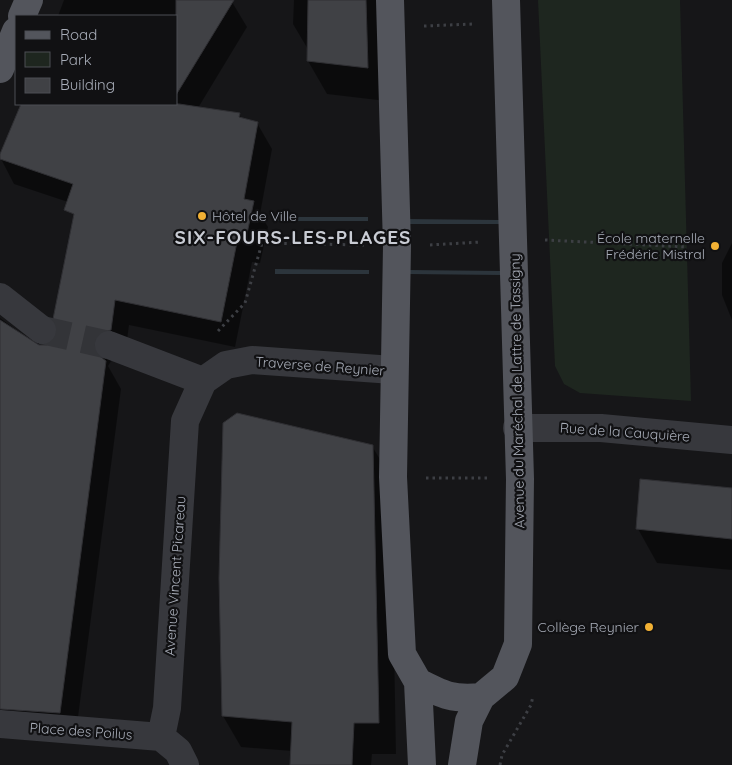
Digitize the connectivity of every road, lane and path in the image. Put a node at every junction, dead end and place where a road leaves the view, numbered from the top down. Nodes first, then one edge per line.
1 (29, 0) edge
2 (390, 0) edge
3 (508, 11) edge
4 (22, 15) edge
5 (391, 28) junction
6 (15, 33) edge
7 (0, 69) edge
8 (0, 297) edge
9 (42, 330) tunnel mouth
10 (109, 345) tunnel mouth
11 (393, 370) junction
12 (203, 380) junction
13 (517, 428) junction
14 (732, 440) edge
15 (392, 477) junction
16 (520, 479) junction
17 (418, 682) junction
18 (481, 697) junction
19 (0, 724) edge
20 (161, 737) junction
21 (185, 765) edge
22 (422, 765) edge
23 (462, 765) edge

1 - 4 main road
2 - 5 main road
3 - 5 path
3 - 13 main road, Avenue du Maréchal de Lattre de Tassigny
5 - 11 main road
6 - 7 main road
8 - 9 street
10 - 12 street
11 - 12 street, Traverse de Reynier
11 - 15 main road
12 - 20 street, Avenue Vincent Picareau
13 - 14 street, Rue de la Cauquière
13 - 16 main road, Avenue du Maréchal de Lattre de Tassigny
15 - 16 path
15 - 17 main road
16 - 18 main road, Avenue du Maréchal de Lattre de Tassigny
17 - 18 main road
17 - 22 main road
18 - 23 main road, Avenue du Maréchal de Lattre de Tassigny
19 - 20 street, Place des Poilus
20 - 21 street

